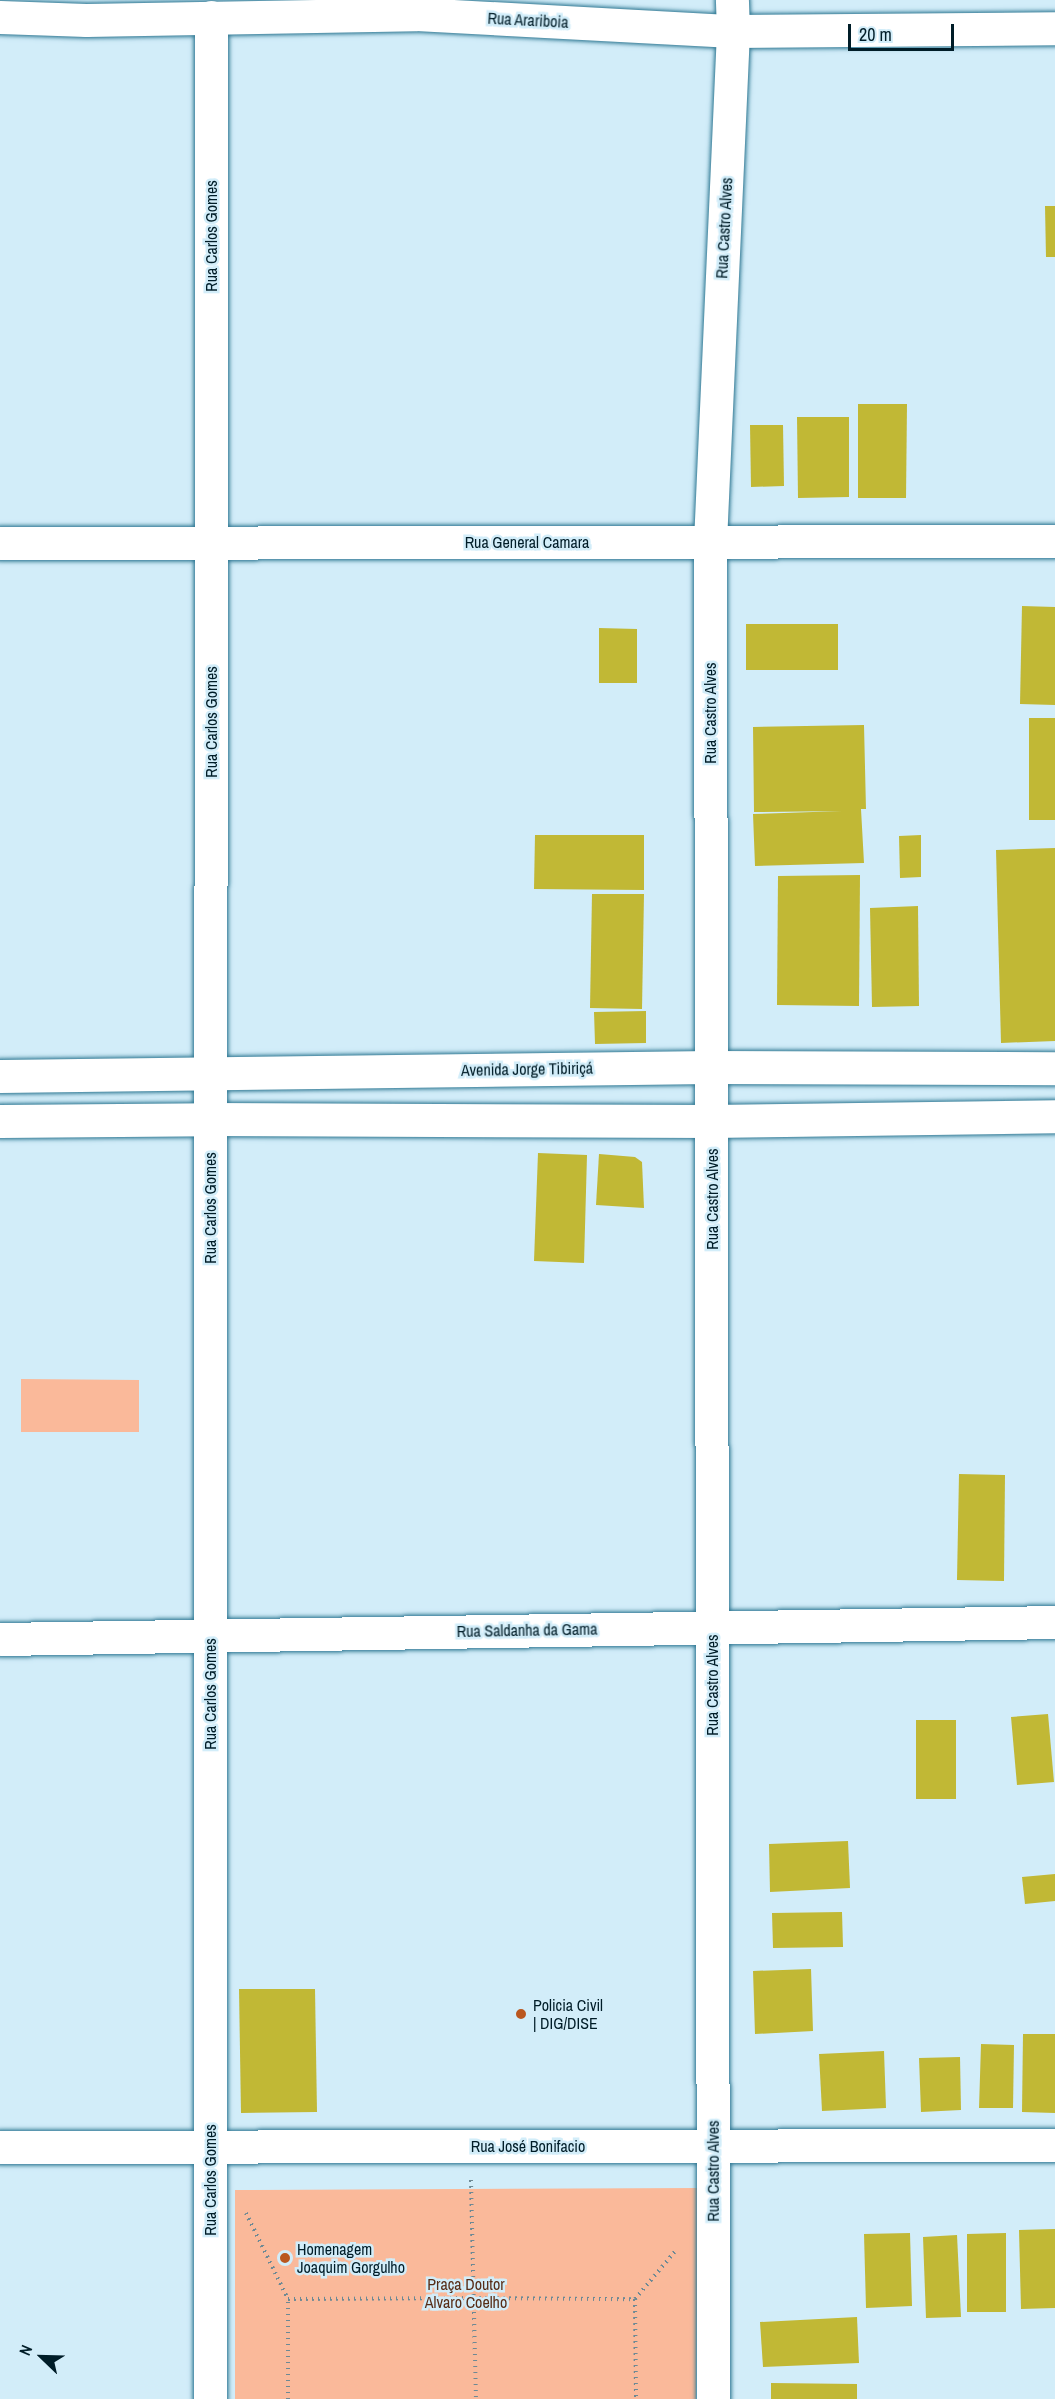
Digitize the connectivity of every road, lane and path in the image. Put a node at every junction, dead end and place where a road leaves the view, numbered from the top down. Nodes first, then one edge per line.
1 (416, 7) edge
2 (87, 10) edge
3 (732, 16) edge
4 (0, 17) edge
5 (211, 17) junction
6 (1055, 28) edge
7 (1055, 541) edge
8 (710, 542) junction
9 (0, 543) edge
10 (211, 543) junction
11 (711, 1067) junction
12 (1055, 1068) edge
13 (210, 1072) junction
14 (0, 1076) edge
15 (1055, 1116) edge
16 (210, 1119) junction
17 (0, 1121) edge
18 (711, 1121) junction
19 (1055, 1622) edge
20 (712, 1627) junction
21 (210, 1635) junction
22 (0, 1639) edge
23 (713, 2145) junction
24 (1055, 2145) edge
25 (210, 2146) junction
26 (471, 2146) junction
27 (0, 2147) edge
28 (245, 2210) dead end
29 (678, 2248) dead end
30 (473, 2298) junction
31 (288, 2299) junction
32 (635, 2299) junction
33 (210, 2399) edge
34 (288, 2399) edge
35 (476, 2399) edge
36 (636, 2399) edge
37 (713, 2399) edge

1 - 3 street, Rua Arariboia
1 - 5 street, Rua Arariboia
2 - 4 street, Rua Arariboia
2 - 5 street, Rua Arariboia
3 - 6 street, Rua Arariboia
3 - 8 street, Rua Castro Alves
5 - 10 street, Rua Carlos Gomes
7 - 8 street, Rua General Camara
8 - 10 street, Rua General Camara
8 - 11 street, Rua Castro Alves
9 - 10 street, Rua General Camara
10 - 13 street, Rua Carlos Gomes
11 - 12 street, Avenida Jorge Tibiriçá
11 - 13 street, Avenida Jorge Tibiriçá
11 - 18 street, Rua Castro Alves
13 - 14 street, Avenida Jorge Tibiriçá
13 - 16 street, Rua Carlos Gomes
15 - 18 street
16 - 17 street
16 - 18 street
16 - 21 street, Rua Carlos Gomes
18 - 20 street, Rua Castro Alves
19 - 20 street, Rua Saldanha da Gama
20 - 21 street, Rua Saldanha da Gama
20 - 23 street, Rua Castro Alves
21 - 22 street, Rua Saldanha da Gama
21 - 25 street, Rua Carlos Gomes
23 - 24 street, Rua José Bonifacio
23 - 26 street, Rua José Bonifacio
23 - 37 street, Rua Castro Alves
25 - 26 street, Rua José Bonifacio
25 - 27 street, Rua José Bonifacio
25 - 33 street, Rua Carlos Gomes
26 - 30 path
28 - 31 path
29 - 32 path
30 - 31 path
30 - 32 path
30 - 35 path
31 - 34 path
32 - 36 path

